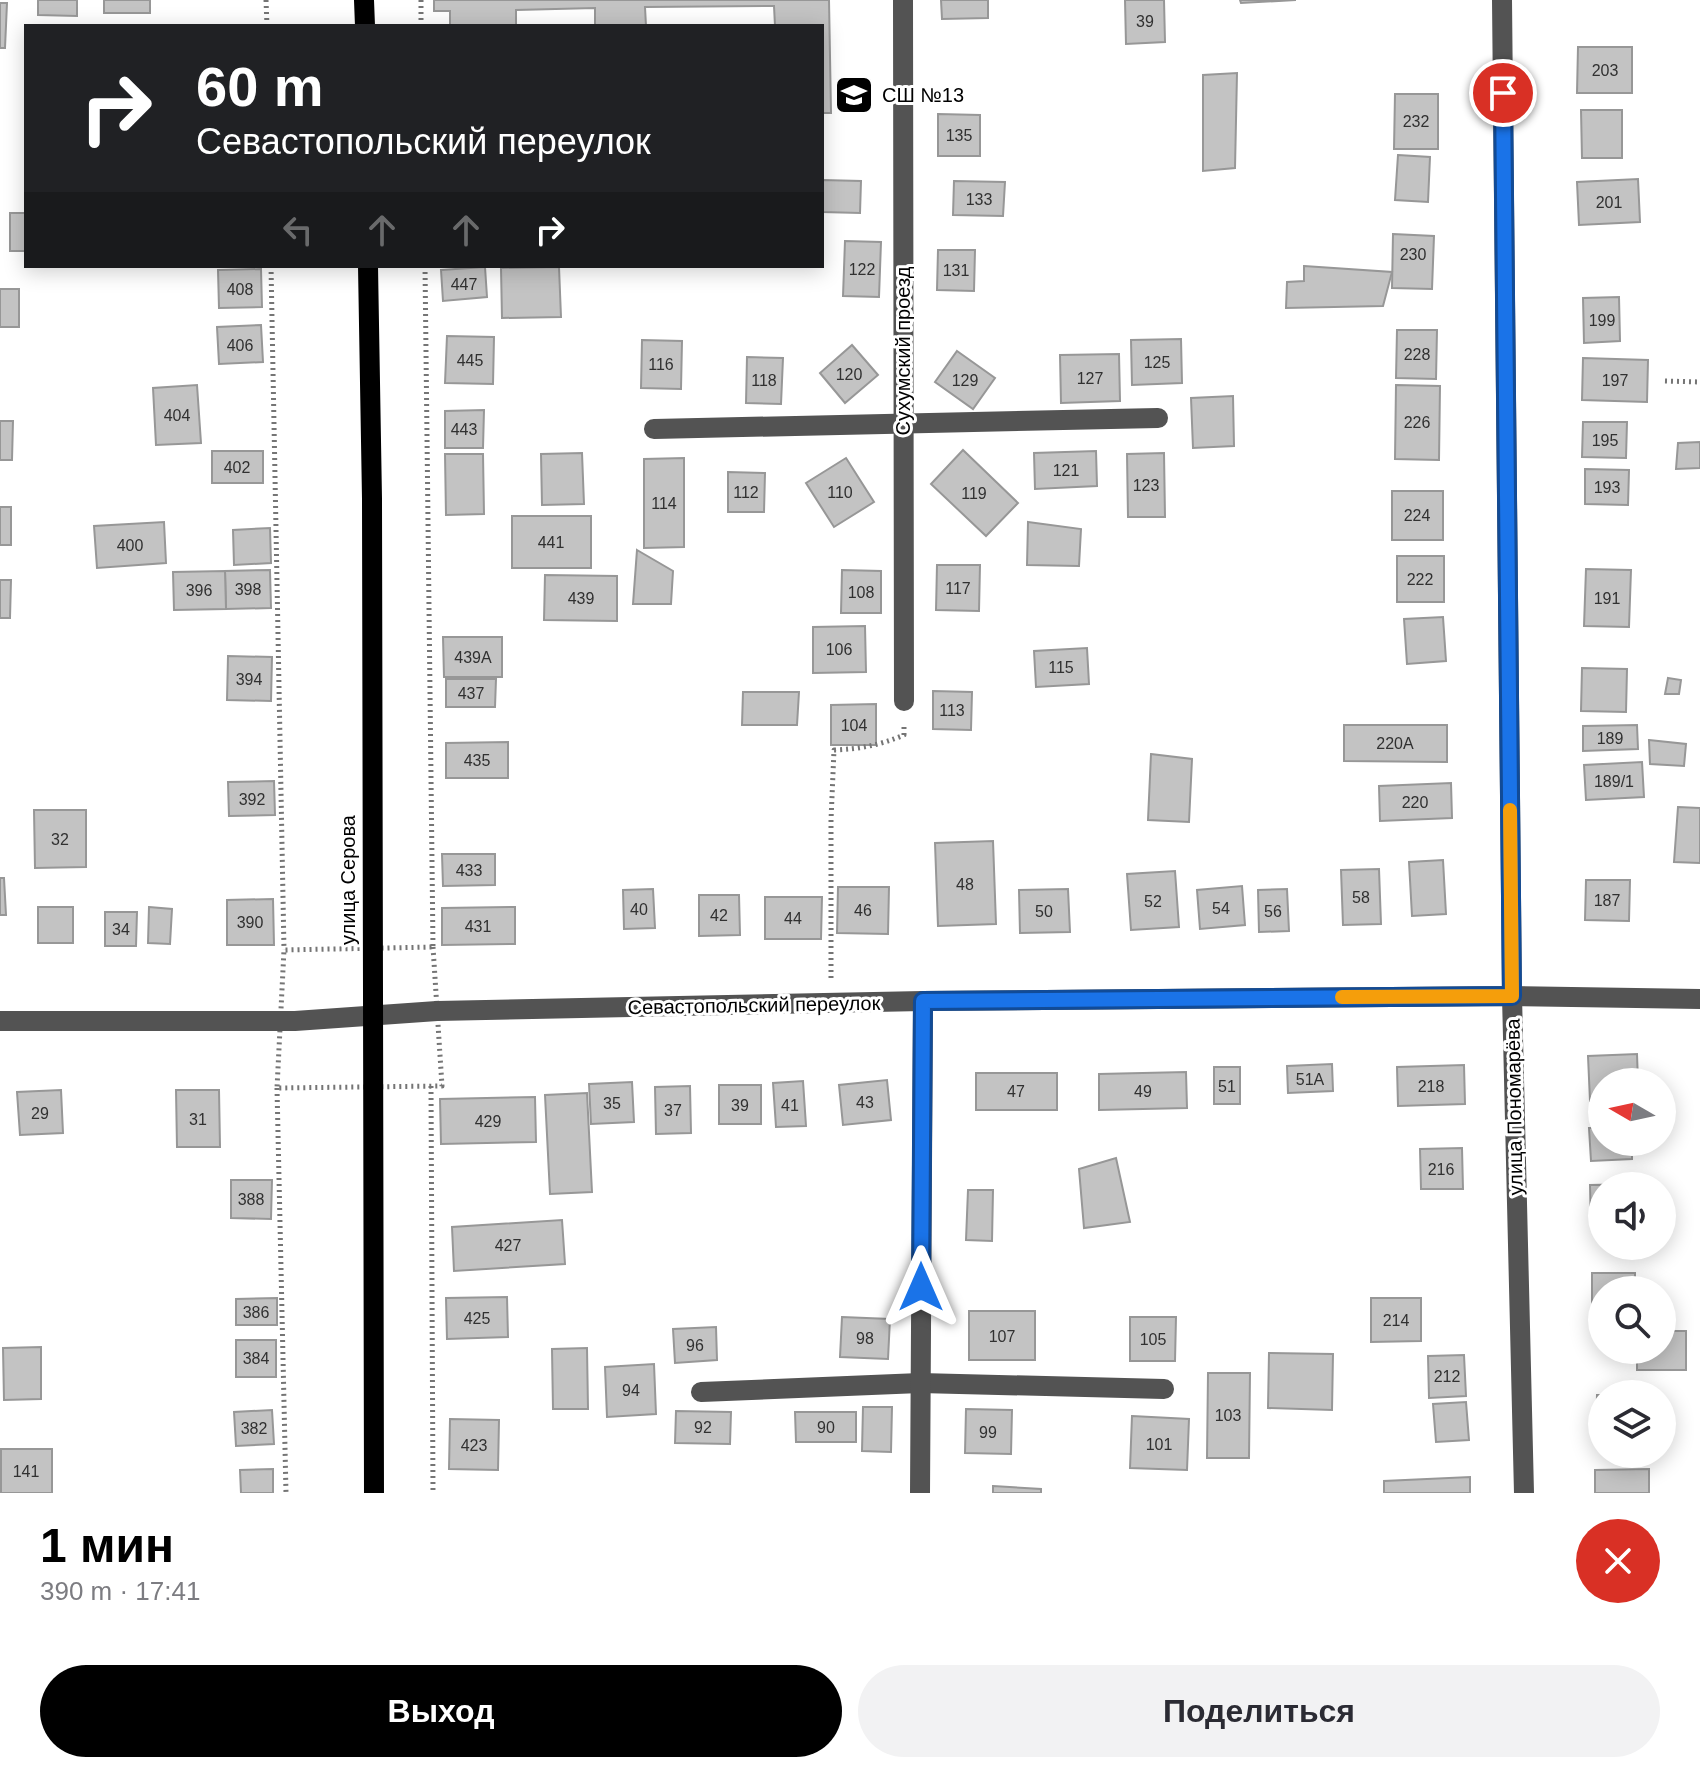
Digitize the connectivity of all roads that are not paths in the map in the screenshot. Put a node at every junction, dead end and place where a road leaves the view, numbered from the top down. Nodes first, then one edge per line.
1 (364, 0) edge
2 (903, 0) edge
3 (1502, 0) edge
4 (365, 24) edge
5 (368, 268) edge
6 (1158, 418) dead end
7 (903, 423) junction
8 (654, 429) dead end
9 (904, 701) road end
10 (1512, 996) junction
11 (1700, 999) edge
12 (923, 1001) junction
13 (373, 1017) junction
14 (0, 1021) edge
15 (920, 1383) junction
16 (1164, 1389) dead end
17 (701, 1392) dead end
18 (374, 1493) edge
19 (920, 1493) edge
20 (1524, 1493) edge

1 - 4 main road
2 - 7 street, Сухумский проезд
3 - 10 street, улица Пономарёва
5 - 13 main road, улица Серова
6 - 7 street
7 - 8 street
7 - 9 street, Сухумский проезд
10 - 11 street, Севастопольский переулок
10 - 12 street, Севастопольский переулок
10 - 20 street, улица Пономарёва
12 - 13 street, Севастопольский переулок
12 - 15 street
13 - 14 street, Севастопольский переулок
13 - 18 main road, улица Серова
15 - 16 street
15 - 17 street
15 - 19 street

